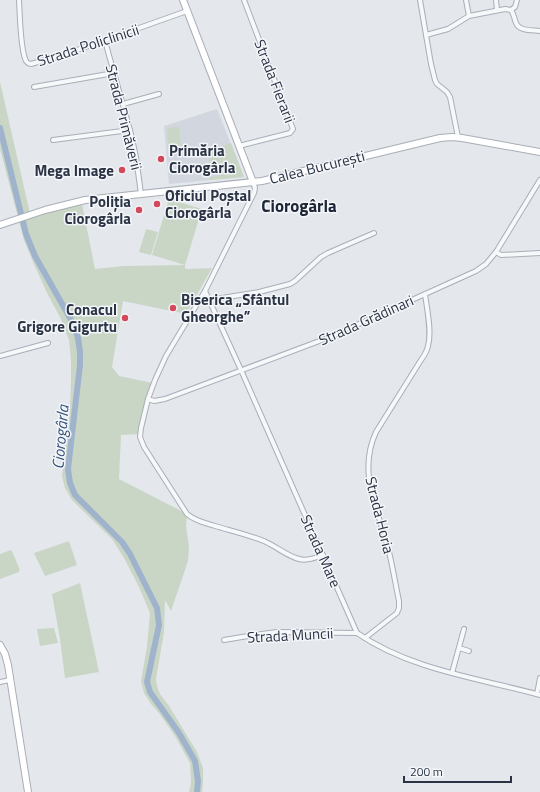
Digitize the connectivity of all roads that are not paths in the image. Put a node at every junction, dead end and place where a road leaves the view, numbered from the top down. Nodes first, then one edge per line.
1 (19, 0) edge
2 (183, 0) edge
3 (244, 0) edge
4 (420, 0) edge
5 (466, 0) edge
6 (496, 0) edge
7 (517, 0) edge
8 (497, 10) junction
9 (511, 10) junction
10 (187, 11) junction
11 (469, 16) junction
12 (540, 31) edge
13 (426, 35) junction
14 (105, 40) junction
15 (114, 72) junction
16 (34, 87) dead end
17 (159, 94) dead end
18 (123, 104) junction
19 (130, 130) junction
20 (458, 137) junction
21 (53, 140) dead end
22 (239, 146) junction
23 (540, 152) edge
24 (540, 180) edge
25 (253, 182) junction
26 (141, 194) junction
27 (0, 225) edge
28 (374, 233) dead end
29 (496, 252) junction
30 (540, 253) edge
31 (205, 291) junction
32 (425, 294) junction
33 (209, 300) junction
34 (48, 344) dead end
35 (0, 356) edge
36 (241, 370) junction
37 (148, 399) junction
38 (323, 555) junction
39 (464, 629) dead end
40 (357, 633) junction
41 (365, 638) junction
42 (224, 640) dead end
43 (0, 645) edge
44 (458, 648) junction
45 (469, 651) dead end
46 (452, 672) junction
47 (540, 678) edge
48 (10, 680) junction
49 (0, 682) edge
50 (539, 695) edge
51 (28, 792) edge

1 - 14 street, Strada Policlinicii
2 - 10 main road
3 - 22 street, Strada Fierarii
4 - 13 street
5 - 11 street
6 - 8 street
7 - 9 street
8 - 9 street
8 - 11 street
9 - 12 street
10 - 14 street, Strada Policlinicii
10 - 22 main road
11 - 13 street
13 - 20 street
14 - 15 street, Strada Primăverii
15 - 16 street
15 - 18 street, Strada Primăverii
17 - 18 street
18 - 19 street, Strada Primăverii
19 - 21 street
19 - 26 street, Strada Primăverii
20 - 23 main road, Calea București
20 - 25 main road, Calea București
22 - 25 main road
24 - 29 street, Strada Grădinari
25 - 26 main road, Calea București
25 - 31 street
26 - 27 main road, Calea București
28 - 33 street
29 - 30 street
29 - 32 street, Strada Grădinari
31 - 33 street, Strada Mare
31 - 37 street
32 - 36 street, Strada Grădinari
32 - 41 street, Strada Horia
33 - 36 street, Strada Mare
34 - 35 street
36 - 37 street, Strada Grădinari
36 - 38 street, Strada Mare
37 - 38 street
38 - 40 street, Strada Mare
39 - 44 street
40 - 41 street
40 - 42 street, Strada Muncii
41 - 46 street
43 - 48 main road
44 - 45 street
44 - 46 street
46 - 50 street
47 - 50 street
48 - 49 street
48 - 51 main road

